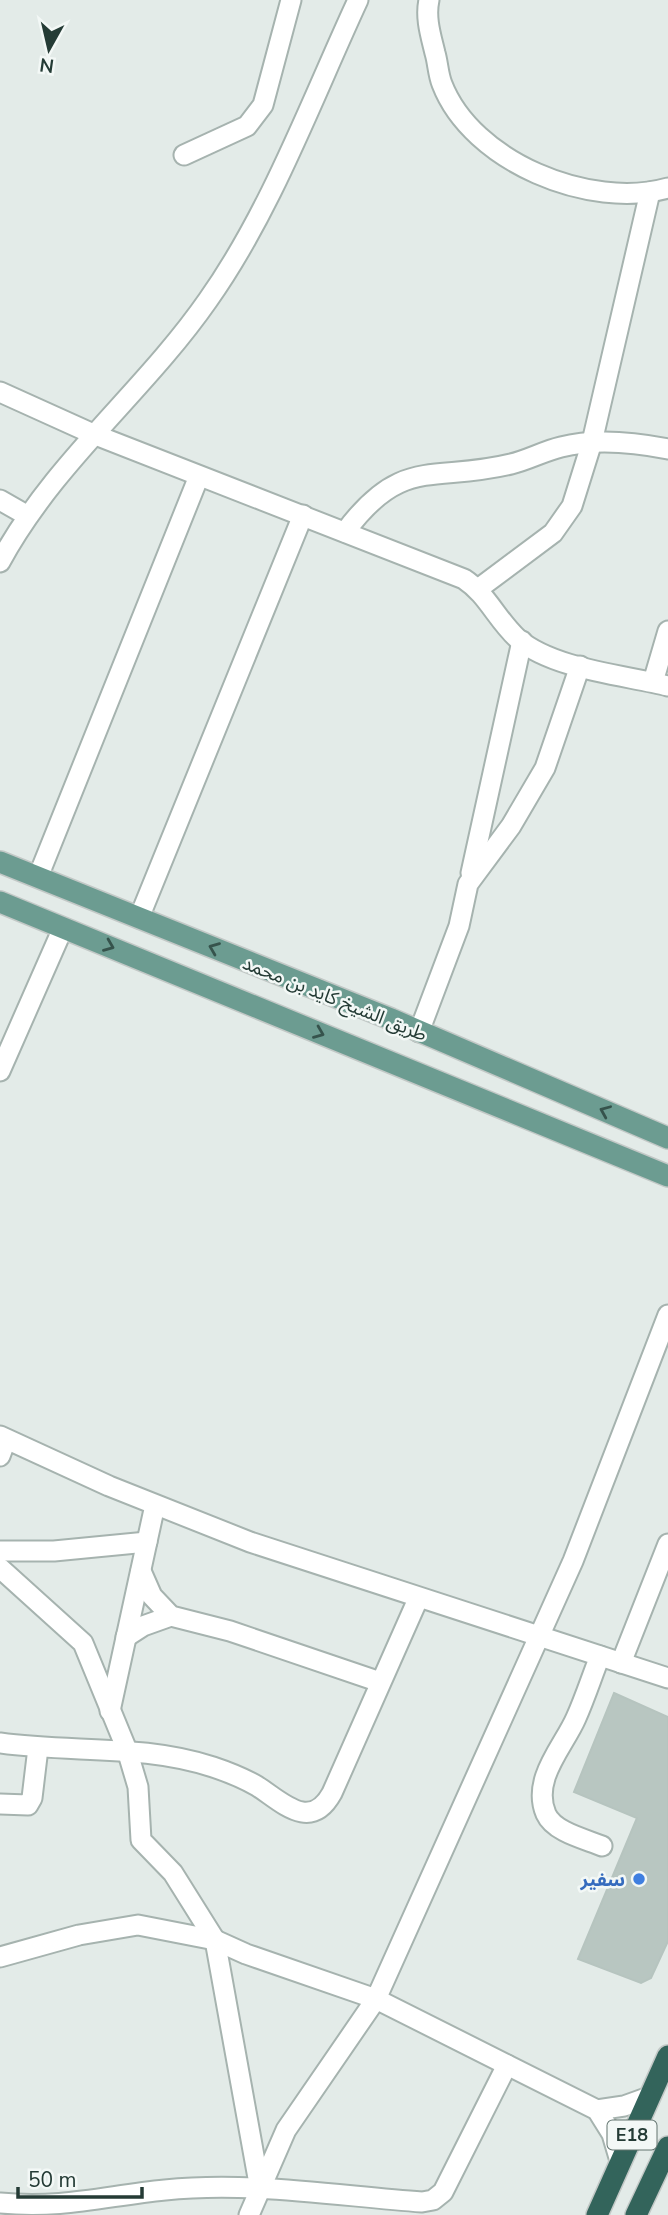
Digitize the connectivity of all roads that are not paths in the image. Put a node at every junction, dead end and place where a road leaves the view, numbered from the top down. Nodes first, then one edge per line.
1 (291, 0) edge
2 (358, 0) edge
3 (429, 0) edge
4 (184, 155) dead end
5 (659, 190) edge
6 (0, 392) edge
7 (93, 434) junction
8 (592, 442) junction
9 (668, 449) edge
10 (198, 476) junction
11 (0, 500) edge
12 (303, 515) junction
13 (28, 516) junction
14 (345, 532) junction
15 (0, 562) edge
16 (478, 589) junction
17 (668, 631) edge
18 (522, 641) junction
19 (580, 666) junction
20 (660, 684) edge
21 (0, 862) edge
22 (38, 877) junction
23 (468, 884) junction
24 (0, 902) edge
25 (139, 918) junction
26 (63, 928) junction
27 (419, 1032) junction
28 (0, 1071) edge
29 (668, 1138) edge
30 (668, 1176) edge
31 (668, 1315) edge
32 (2, 1444) edge
33 (155, 1505) junction
34 (147, 1542) junction
35 (668, 1544) edge
36 (0, 1551) edge
37 (0, 1568) edge
38 (141, 1571) junction
39 (418, 1599) junction
40 (171, 1616) junction
41 (537, 1636) junction
42 (127, 1637) junction
43 (600, 1656) junction
44 (621, 1663) junction
45 (668, 1678) edge
46 (380, 1682) junction
47 (110, 1712) junction
48 (0, 1743) edge
49 (38, 1748) junction
50 (127, 1750) junction
51 (0, 1804) edge
52 (602, 1846) dead end
53 (215, 1940) junction
54 (0, 1957) edge
55 (376, 1999) junction
56 (668, 2056) edge
57 (507, 2066) junction
58 (649, 2097) junction
59 (597, 2110) junction
60 (668, 2147) edge
61 (621, 2161) junction
62 (260, 2189) junction
63 (0, 2203) edge
64 (414, 2208) edge
65 (249, 2215) edge
66 (597, 2215) edge
67 (636, 2215) edge

1 - 4 street
2 - 7 street
3 - 5 street
5 - 8 street
6 - 7 street
7 - 10 street
7 - 13 street
8 - 9 street
8 - 14 street
8 - 16 street
10 - 12 street
10 - 22 street
11 - 13 street
12 - 14 street
12 - 25 street
13 - 15 street
14 - 16 street
16 - 18 street
17 - 20 street
18 - 19 street
18 - 23 street
19 - 20 street
19 - 23 street
21 - 22 main road, طريق الشيخ كايد بن محمد
22 - 25 main road, طريق الشيخ كايد بن محمد
23 - 27 street
24 - 26 main road, طريق الشيخ كايد بن محمد
27 -> 25 main road, طريق الشيخ كايد بن محمد
26 - 28 street
26 -> 30 main road, طريق الشيخ كايد بن محمد
29 -> 27 main road, طريق الشيخ كايد بن محمد
31 - 41 street
32 - 33 street
33 - 34 street
33 - 39 street
34 - 36 street
34 - 38 street
35 - 44 street
37 - 47 street
38 - 40 street
38 - 42 street
39 - 41 street
39 - 46 street
40 - 42 street
40 - 46 street
41 - 43 street
41 - 55 street
42 - 47 street
43 - 44 street
43 - 52 street
44 - 45 street
46 - 50 street
47 - 50 street
48 - 49 street
49 - 50 street
49 - 51 street
50 - 53 street
53 - 54 street
53 - 55 street
53 - 62 street
55 - 57 street
55 - 62 street
56 - 58 highway, E18
57 - 59 street
57 - 64 street
58 - 59 street
58 - 61 highway, E18
59 - 61 street
60 - 67 highway, E18
61 - 66 highway, E18
62 - 63 street
62 - 64 street
62 - 65 street

